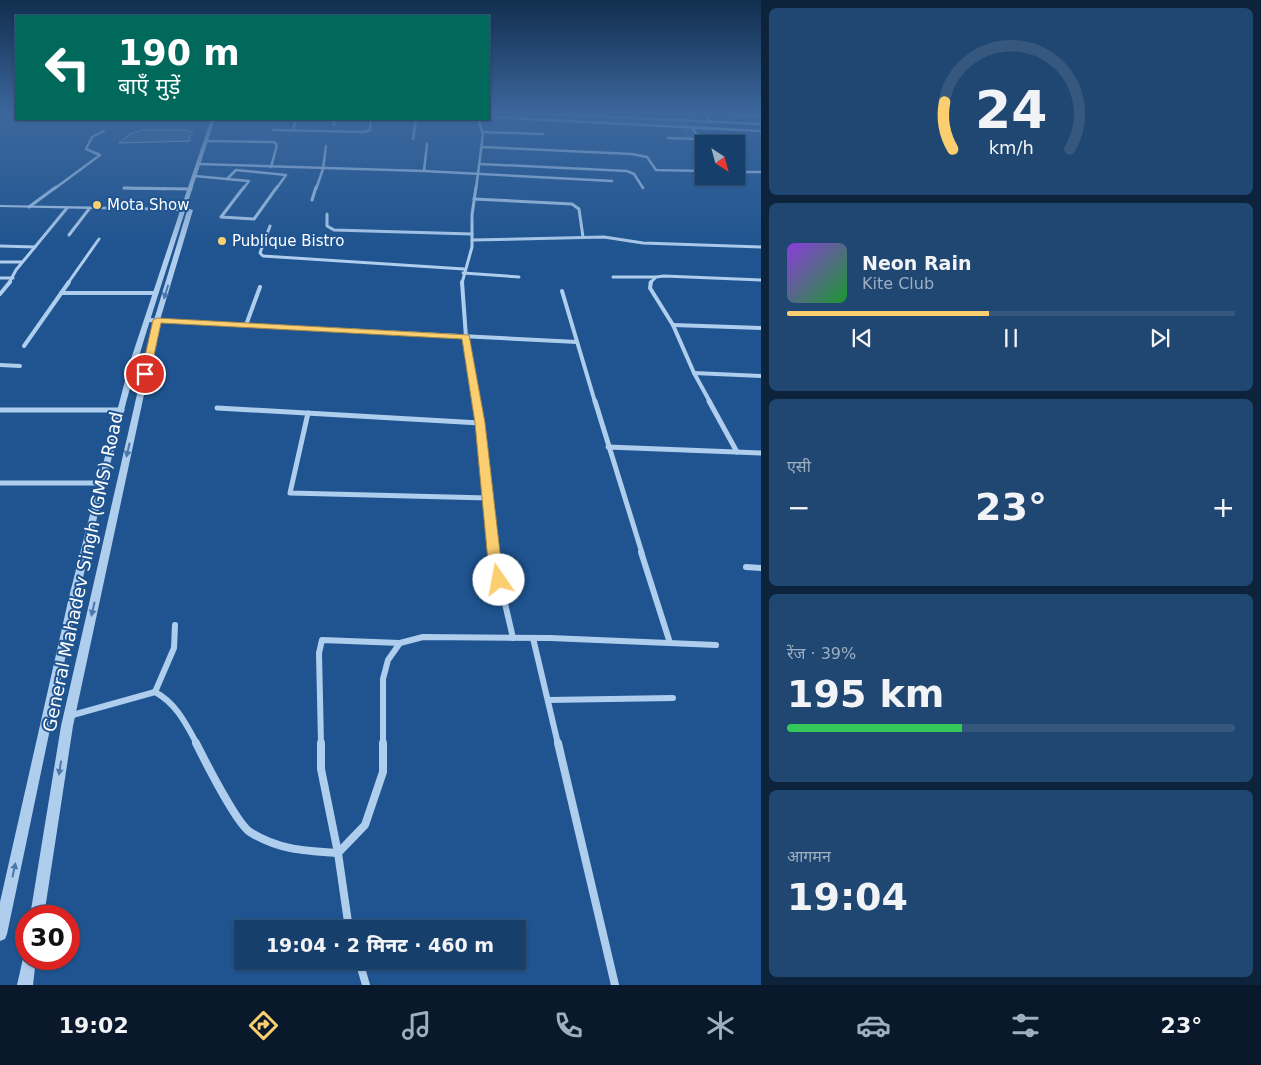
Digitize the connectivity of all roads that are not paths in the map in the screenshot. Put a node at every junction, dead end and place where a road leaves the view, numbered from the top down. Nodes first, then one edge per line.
1 (95, 159) edge
2 (200, 159) edge
3 (273, 159) edge
4 (324, 159) edge
5 (425, 159) edge
6 (481, 159) edge
7 (648, 159) edge
8 (199, 164) junction
9 (480, 164) junction
10 (271, 167) junction
11 (323, 170) junction
12 (424, 171) junction
13 (695, 171) edge
14 (745, 172) edge
15 (761, 172) edge
16 (478, 175) junction
17 (195, 176) junction
18 (227, 178) junction
19 (612, 180) dead end
20 (124, 188) dead end
21 (643, 188) dead end
22 (190, 192) junction
23 (474, 199) junction
24 (312, 200) dead end
25 (0, 206) edge
26 (29, 207) junction
27 (67, 208) junction
28 (88, 209) junction
29 (187, 210) junction
30 (327, 214) dead end
31 (270, 226) dead end
32 (472, 234) junction
33 (69, 236) dead end
34 (583, 237) junction
35 (99, 239) dead end
36 (472, 240) junction
37 (0, 246) edge
38 (761, 246) edge
39 (35, 247) junction
40 (0, 262) edge
41 (22, 262) junction
42 (464, 271) junction
43 (519, 277) dead end
44 (613, 277) dead end
45 (656, 277) junction
46 (0, 278) edge
47 (13, 278) junction
48 (761, 280) edge
49 (260, 287) dead end
50 (562, 291) dead end
51 (61, 293) junction
52 (156, 293) junction
53 (0, 294) edge
54 (152, 320) junction
55 (246, 325) junction
56 (673, 325) junction
57 (761, 328) edge
58 (466, 337) junction
59 (577, 342) junction
60 (24, 346) dead end
61 (0, 366) edge
62 (20, 366) dead end
63 (694, 373) junction
64 (761, 376) edge
65 (217, 408) dead end
66 (0, 410) edge
67 (122, 410) junction
68 (308, 413) junction
69 (480, 423) junction
70 (608, 446) junction
71 (737, 452) junction
72 (761, 453) edge
73 (0, 483) edge
74 (102, 483) junction
75 (488, 498) junction
76 (746, 567) dead end
77 (761, 568) edge
78 (175, 626) dead end
79 (514, 638) junction
80 (533, 638) junction
81 (400, 643) junction
82 (670, 644) junction
83 (716, 645) dead end
84 (155, 692) junction
85 (673, 698) dead end
86 (548, 700) junction
87 (69, 716) junction
88 (338, 853) junction
89 (5, 888) edge
90 (39, 905) edge
91 (348, 920) edge
92 (0, 934) edge
93 (27, 970) edge
94 (362, 970) edge
95 (25, 985) edge
96 (366, 985) edge
97 (615, 985) edge

1 - 26 street
2 - 8 street
3 - 10 street
4 - 11 street
5 - 12 street
6 - 9 street
7 - 13 street
8 - 10 street
8 - 17 street
9 - 16 street
9 - 21 street
10 - 11 street
11 - 12 street
11 - 24 street
12 - 16 street
14 - 15 street
16 - 19 street
16 - 23 street
17 - 18 street
17 - 22 street
18 - 18 street
20 - 22 street
22 - 29 street
23 - 32 street
23 - 34 street
25 - 26 street
26 - 27 street
27 - 28 street
27 - 39 street
28 - 29 street
28 - 33 street
29 - 52 street
29 -> 54 street, General Mahadev Singh (GMS) Road
30 - 32 street
31 - 42 street
32 - 36 street
34 - 36 street
34 - 38 street
35 - 51 street
36 - 42 street
37 - 39 street
39 - 41 street
40 - 41 street
41 - 47 street
42 - 43 street
42 - 58 street
44 - 45 street
45 - 48 street
45 - 56 street
46 - 47 street
47 - 53 street
49 - 55 street
50 - 59 street
51 - 52 street
51 - 60 street
52 - 54 street
54 - 55 street
54 - 67 street
54 -> 87 street, General Mahadev Singh (GMS) Road
55 - 58 street
56 - 57 street
56 - 63 street
58 - 59 street
58 - 69 street
59 - 70 street
61 - 62 street
63 - 64 street
63 - 71 street
65 - 68 street
66 - 67 street
67 - 74 street
68 - 69 street
68 - 75 street
69 - 75 street
70 - 71 street
70 - 82 street
71 - 72 street
73 - 74 street
89 -> 74 street
75 - 79 street
76 - 77 street
78 - 84 street
79 - 80 street
79 - 81 street
80 - 82 street
80 - 86 street
81 - 88 street
81 - 88 street
82 - 83 street
84 - 87 street
84 - 88 street
85 - 86 street
86 - 97 street
87 -> 90 street, General Mahadev Singh (GMS) Road
88 - 91 street
89 - 92 street
93 - 95 street
94 - 96 street

